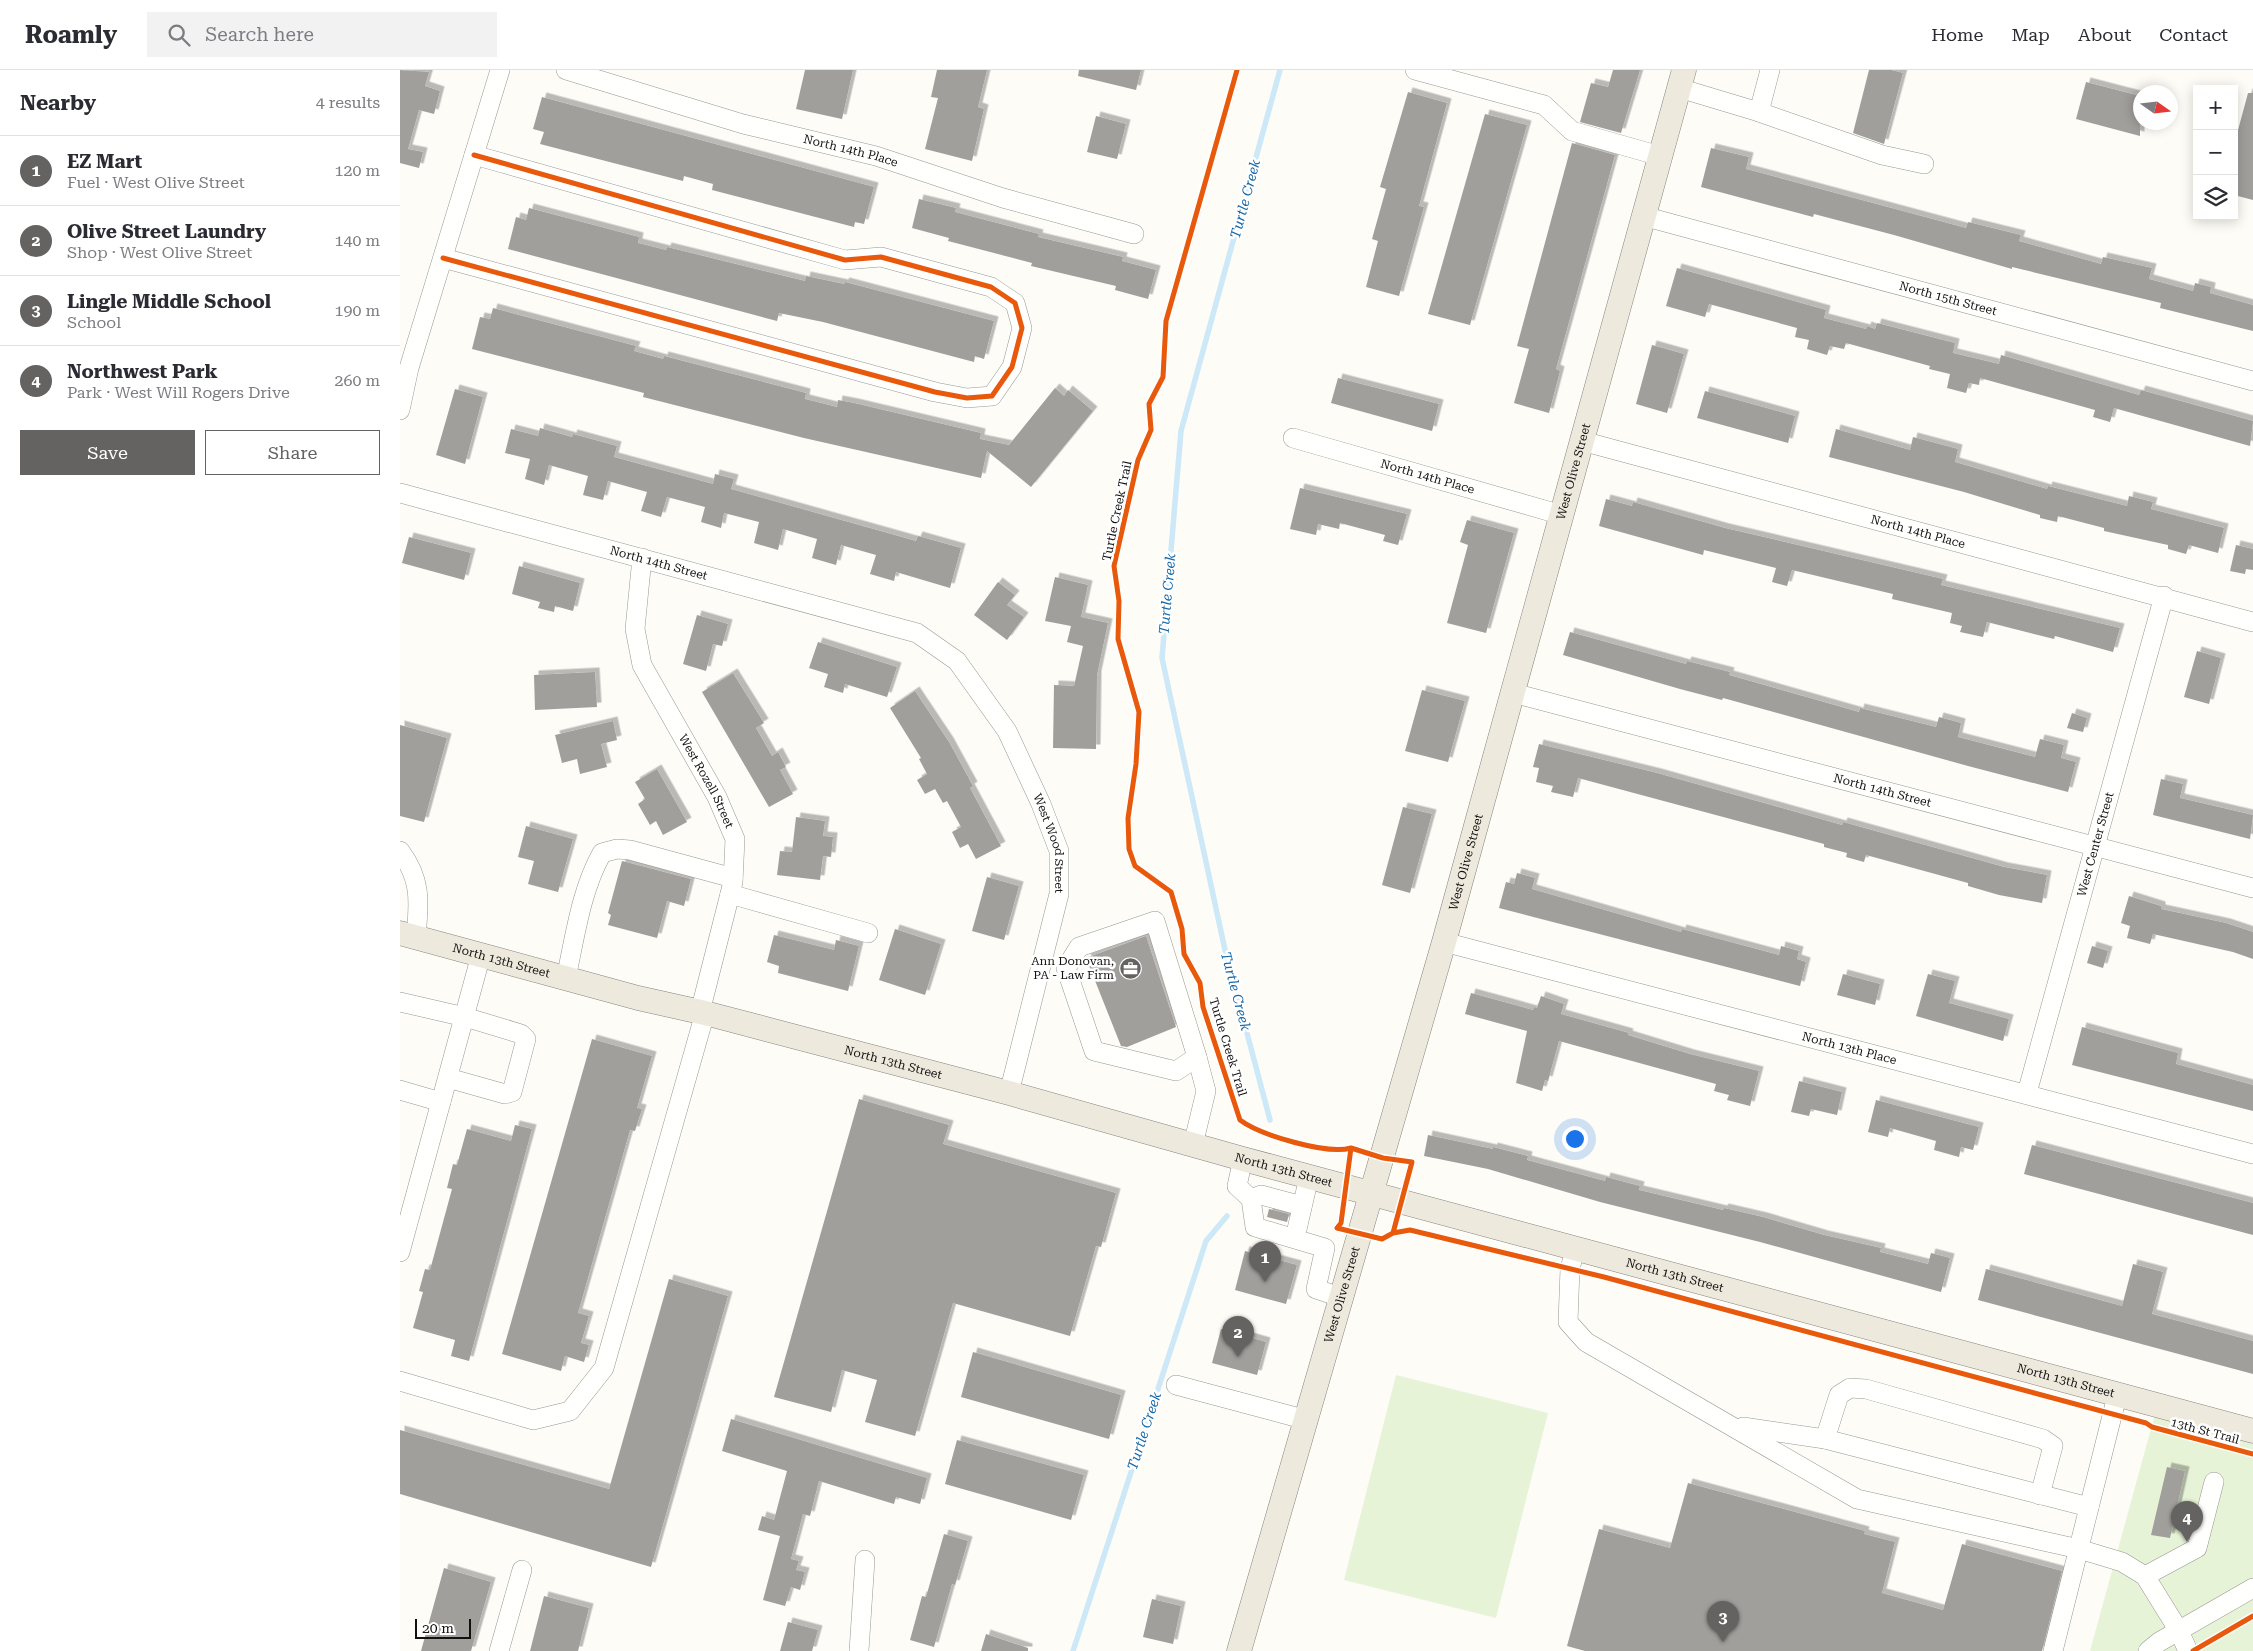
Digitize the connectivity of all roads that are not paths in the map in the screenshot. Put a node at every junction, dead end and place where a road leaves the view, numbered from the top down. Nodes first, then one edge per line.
1 (500, 70) edge
2 (566, 70) edge
3 (1415, 70) edge
4 (1770, 70) edge
5 (1681, 79) edge
6 (1759, 112) junction
7 (474, 155) junction
8 (1660, 156) junction
9 (1924, 164) dead end
10 (1643, 216) junction
11 (1134, 234) dead end
12 (443, 258) junction
13 (404, 367) edge
14 (2253, 381) edge
15 (400, 410) edge
16 (1293, 438) dead end
17 (1582, 441) junction
18 (400, 493) edge
19 (1562, 515) junction
20 (642, 558) junction
21 (2164, 596) junction
22 (2253, 622) edge
23 (917, 633) joint
24 (1512, 693) junction
25 (2096, 846) junction
26 (400, 851) edge
27 (732, 886) junction
28 (2253, 888) edge
29 (868, 933) dead end
30 (408, 935) edge
31 (1444, 942) junction
32 (482, 955) junction
33 (1042, 962) junction
34 (1066, 968) junction
35 (566, 978) junction
36 (400, 1002) edge
37 (702, 1012) junction
38 (465, 1017) junction
39 (1197, 1057) junction
40 (448, 1078) junction
41 (400, 1090) edge
42 (1009, 1092) junction
43 (2027, 1093) junction
44 (441, 1102) junction
45 (1192, 1145) junction
46 (2253, 1154) edge
47 (1243, 1160) junction
48 (1310, 1177) junction
49 (1373, 1195) junction
50 (1251, 1199) junction
51 (1302, 1206) junction
52 (1295, 1238) junction
53 (1575, 1249) junction
54 (400, 1252) edge
55 (1343, 1298) junction
56 (400, 1381) edge
57 (1176, 1385) dead end
58 (2117, 1396) junction
59 (1307, 1420) junction
60 (1731, 1425) junction
61 (2253, 1431) edge
62 (1825, 1439) junction
63 (2214, 1482) dead end
64 (2040, 1495) junction
65 (2089, 1508) junction
66 (2078, 1549) junction
67 (865, 1560) dead end
68 (522, 1570) dead end
69 (2145, 1576) junction
70 (2253, 1588) edge
71 (2179, 1631) junction
72 (499, 1651) edge
73 (859, 1651) edge
74 (1239, 1651) edge
75 (2052, 1651) edge
76 (2148, 1651) edge
77 (2188, 1651) edge

1 - 7 street
2 - 11 street, North 14th Place
3 - 8 street
4 - 6 street
5 - 6 street
5 - 8 main road, West Olive Street
6 - 9 street
7 - 12 street
7 - 12 street
8 - 10 main road, West Olive Street
10 - 14 street, North 15th Street
10 - 17 main road, West Olive Street
12 - 13 street
13 - 15 street
16 - 19 street, North 14th Place
17 - 19 main road, West Olive Street
17 - 21 street, North 14th Place
18 - 20 street, North 14th Street
19 - 24 main road, West Olive Street
20 - 23 street, North 14th Street
20 - 27 street, West Rozell Street
21 - 22 street, North 14th Place
21 - 25 street, West Center Street
23 - 33 street, West Wood Street
24 - 25 street, North 14th Street
24 - 31 main road, West Olive Street
25 - 28 street, North 14th Street
25 - 43 street, West Center Street
26 - 30 street
27 - 29 street
27 - 35 street
27 - 37 street, West Rozell Street
30 - 32 main road, North 13th Street
31 - 43 street, North 13th Place
31 - 49 main road, West Olive Street
32 - 35 main road, North 13th Street
32 - 38 street
33 - 34 street
33 - 42 street, West Wood Street
34 - 39 street
34 - 39 street
35 - 37 main road, North 13th Street
36 - 38 street
37 - 42 main road, North 13th Street
37 - 56 street, West Rozell Street
38 - 40 street
38 - 40 street
39 - 45 street
40 - 44 street
41 - 44 street
42 - 45 main road, North 13th Street
43 - 46 street, North 13th Place
44 - 54 street
45 - 47 main road, North 13th Street
47 - 48 main road, North 13th Street
47 - 50 street
48 - 49 main road, North 13th Street
48 - 51 street
49 - 53 main road, North 13th Street
49 - 55 main road, West Olive Street
50 - 51 street
50 - 52 street
51 - 52 street
52 - 55 street
53 - 58 main road, North 13th Street
53 - 60 street
55 - 59 main road, West Olive Street
57 - 59 street
58 - 61 main road, North 13th Street
58 - 65 street
59 - 74 main road, West Olive Street
60 - 62 street
60 - 66 street
62 - 64 street
62 - 64 street
63 - 69 street
64 - 65 street
65 - 66 street
66 - 69 street
66 - 75 street
67 - 73 street
68 - 72 street
69 - 71 street
70 - 71 street
71 - 76 street
71 - 77 street

